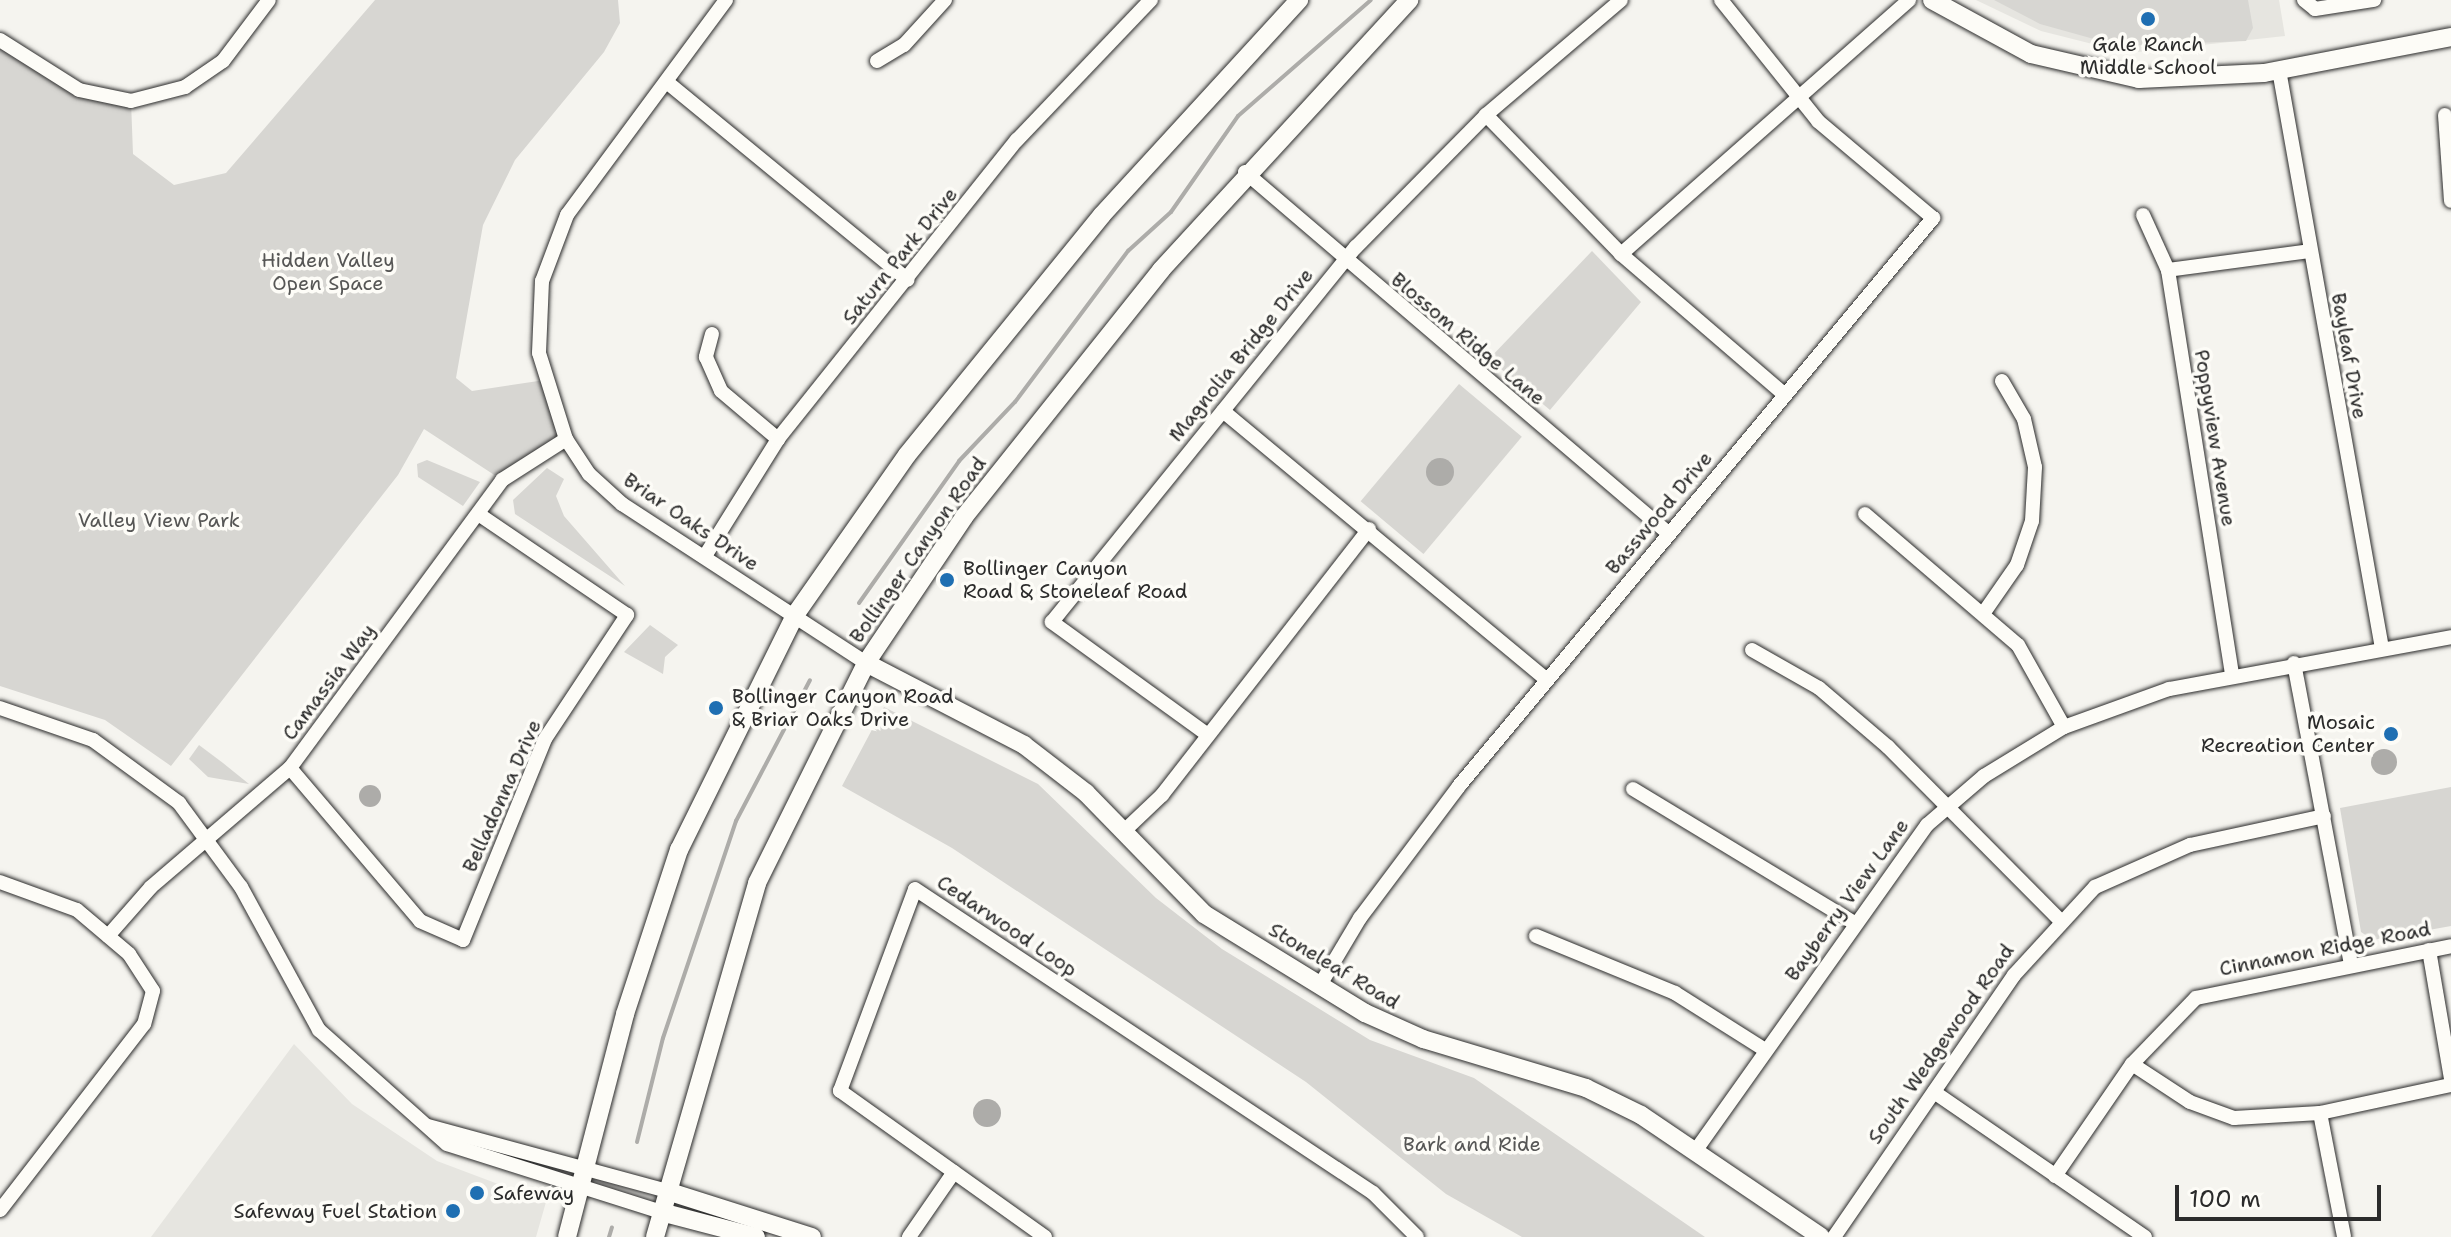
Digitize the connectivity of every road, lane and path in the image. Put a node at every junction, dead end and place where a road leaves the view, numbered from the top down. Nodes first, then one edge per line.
1 (726, 0) edge
2 (945, 0) edge
3 (1151, 0) edge
4 (1299, 0) edge
5 (1409, 0) edge
6 (1621, 0) edge
7 (1721, 0) edge
8 (1909, 0) edge
9 (1932, 0) edge
10 (2304, 0) edge
11 (2374, 0) edge
12 (267, 1) edge
13 (2451, 37) edge
14 (0, 40) edge
15 (877, 61) dead end
16 (2279, 70) junction
17 (668, 83) junction
18 (1800, 99) junction
19 (1486, 115) junction
20 (2445, 115) dead end
21 (1245, 172) junction
22 (2451, 201) edge
23 (2143, 215) dead end
24 (2310, 251) junction
25 (1621, 254) junction
26 (1345, 260) junction
27 (2168, 270) junction
28 (908, 280) junction
29 (712, 334) dead end
30 (2002, 381) dead end
31 (1785, 395) junction
32 (1223, 411) junction
33 (566, 439) junction
34 (778, 439) junction
35 (1865, 514) dead end
36 (480, 515) junction
37 (1369, 529) junction
38 (1668, 533) junction
39 (705, 556) junction
40 (1985, 611) junction
41 (795, 615) junction
42 (2451, 637) edge
43 (2382, 648) junction
44 (1752, 650) dead end
45 (866, 663) junction
46 (2294, 663) junction
47 (2232, 674) junction
48 (1546, 679) junction
49 (0, 708) edge
50 (2064, 727) junction
51 (1208, 735) junction
52 (290, 768) junction
53 (1633, 789) dead end
54 (1948, 807) junction
55 (2324, 816) junction
56 (1123, 832) junction
57 (208, 839) junction
58 (0, 882) edge
59 (2060, 920) junction
60 (1854, 923) junction
61 (108, 936) junction
62 (1536, 936) dead end
63 (2451, 946) edge
64 (2429, 950) junction
65 (2351, 964) junction
66 (1320, 985) junction
67 (1765, 1050) junction
68 (2132, 1064) junction
69 (2451, 1079) edge
70 (2451, 1085) edge
71 (1934, 1092) junction
72 (2320, 1113) junction
73 (428, 1126) junction
74 (1696, 1150) junction
75 (586, 1166) junction
76 (954, 1172) junction
77 (2055, 1176) junction
78 (581, 1188) junction
79 (667, 1191) junction
80 (0, 1210) edge
81 (661, 1212) junction
82 (567, 1237) edge
83 (655, 1237) edge
84 (756, 1237) edge
85 (812, 1237) edge
86 (909, 1237) edge
87 (1045, 1237) edge
88 (1417, 1237) edge
89 (1821, 1237) edge
90 (1834, 1237) edge
91 (2145, 1237) edge
92 (2344, 1237) edge

1 - 17 street, Briar Oaks Drive
2 - 15 street
3 - 28 street, Saturn Park Drive
4 - 41 main road
5 - 21 main road, Bollinger Canyon Road
6 - 19 street, Magnolia Bridge Drive
7 - 18 street
8 - 18 street
9 - 16 main road
10 - 11 street
12 - 14 street
13 - 16 main road
16 - 24 street, Bayleaf Drive
17 - 28 street
17 - 33 street, Briar Oaks Drive
18 - 25 street
18 - 31 street, Basswood Drive
19 - 25 street
19 - 26 street, Magnolia Bridge Drive
20 - 22 street
21 - 26 street, Blossom Ridge Lane
21 - 45 main road, Bollinger Canyon Road
23 - 27 street, Poppyview Avenue
24 - 27 street
24 - 43 street, Bayleaf Drive
25 - 31 street
26 - 32 street, Magnolia Bridge Drive
26 - 38 street, Blossom Ridge Lane
27 - 47 street, Poppyview Avenue
28 - 34 street, Saturn Park Drive
29 - 34 street
30 - 40 street
31 - 38 street, Basswood Drive
32 - 37 street
32 - 51 street, Magnolia Bridge Drive
33 - 36 street, Camassia Way
33 - 39 street, Briar Oaks Drive
34 - 39 street, Saturn Park Drive
35 - 40 street
36 - 52 street, Camassia Way
36 - 52 street, Belladonna Drive
37 - 48 street
37 - 51 street
38 - 48 street, Basswood Drive
39 - 41 street, Briar Oaks Drive
40 - 50 street
41 - 45 street, Briar Oaks Drive
41 - 75 main road
42 - 43 street, Bayberry View Lane
43 - 46 street, Bayberry View Lane
44 - 54 street
45 - 56 main road, Stoneleaf Road
45 - 79 main road, Bollinger Canyon Road
46 - 47 street, Bayberry View Lane
46 - 55 street
47 - 50 street, Bayberry View Lane
48 - 66 street, Basswood Drive
49 - 57 street
50 - 54 street, Bayberry View Lane
51 - 56 street
52 - 57 street, Camassia Way
53 - 60 street
54 - 59 street
54 - 60 street, Bayberry View Lane
55 - 59 street, South Wedgewood Road
55 - 65 street
56 - 66 main road, Stoneleaf Road
57 - 61 street, Camassia Way
57 - 73 street
58 - 61 street
59 - 71 street, South Wedgewood Road
60 - 67 street, Bayberry View Lane
61 - 80 street
62 - 67 street
63 - 64 street, Cinnamon Ridge Road
64 - 65 street, Cinnamon Ridge Road
64 - 69 street
65 - 68 street, Cinnamon Ridge Road
66 - 74 main road, Stoneleaf Road
67 - 74 street, Bayberry View Lane
68 - 72 street
68 - 77 street, Cinnamon Ridge Road
70 - 72 street
71 - 77 street
71 - 90 street, South Wedgewood Road
72 - 92 street
73 - 75 street
73 - 78 street
74 - 89 main road, Stoneleaf Road
75 - 78 main road
75 - 79 street
76 - 86 street
76 - 87 street, Cedarwood Loop
76 - 88 street, Cedarwood Loop
77 - 91 street
78 - 81 street
78 - 82 main road
79 - 81 main road, Bollinger Canyon Road
79 - 85 main road
81 - 83 main road, Bollinger Canyon Road
81 - 84 main road

